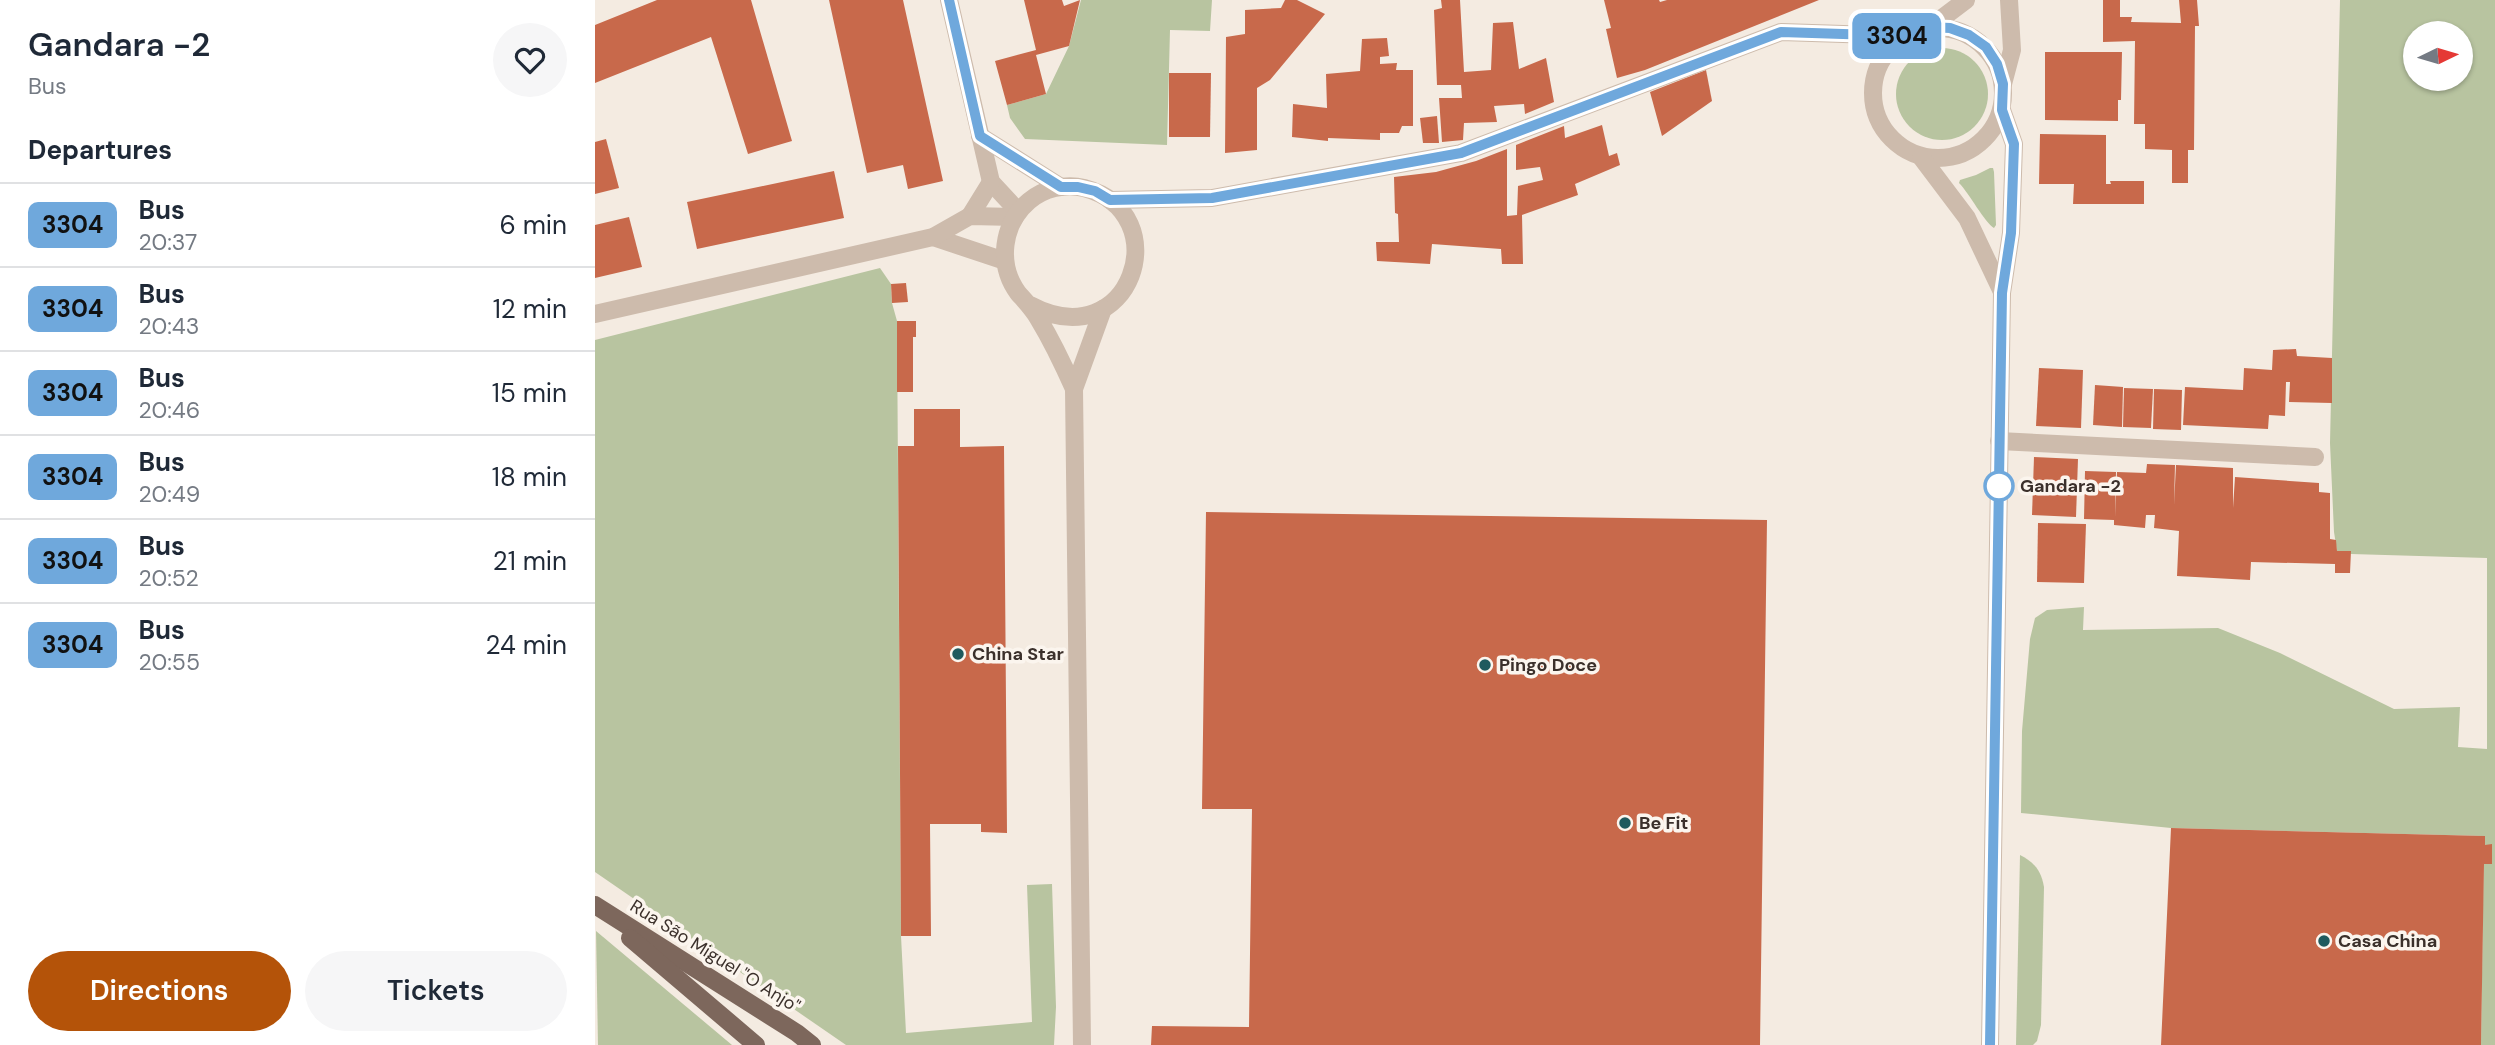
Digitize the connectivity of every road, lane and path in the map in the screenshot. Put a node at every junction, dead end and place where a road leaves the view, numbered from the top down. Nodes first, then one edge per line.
1 (949, 0) edge
2 (1966, 0) edge
3 (2009, 0) edge
4 (1929, 27) junction
5 (1905, 36) junction
6 (2003, 84) junction
7 (2002, 110) junction
8 (980, 136) junction
9 (1921, 157) junction
10 (991, 182) junction
11 (1061, 187) junction
12 (1110, 200) junction
13 (1016, 214) junction
14 (970, 216) junction
15 (933, 237) junction
16 (1005, 261) junction
17 (2002, 293) junction
18 (1030, 305) junction
19 (1103, 309) junction
20 (595, 314) edge
21 (1074, 389) junction
22 (2000, 441) junction
23 (2315, 457) dead end
24 (595, 906) edge
25 (756, 1045) edge
26 (812, 1045) edge
27 (1082, 1045) edge
28 (1990, 1045) edge

1 - 8 street
2 - 4 street
3 - 6 street
4 - 5 street
4 - 6 street
5 - 9 street
5 - 12 street
6 - 7 street
7 - 9 street
7 - 17 street
8 - 10 street
8 - 11 street
9 - 17 street
10 - 13 street
10 - 14 street
11 - 12 street
11 - 13 street
12 - 19 street
13 - 14 street
13 - 16 street
14 - 15 street
15 - 16 street
15 - 20 street
16 - 18 street
17 - 22 street
18 - 19 street
18 - 21 street
19 - 21 street
21 - 27 street
22 - 23 street
22 - 28 street
24 - 25 main road, Rua São Miguel "O Anjo"
24 - 26 main road, Rua São Miguel "O Anjo"

